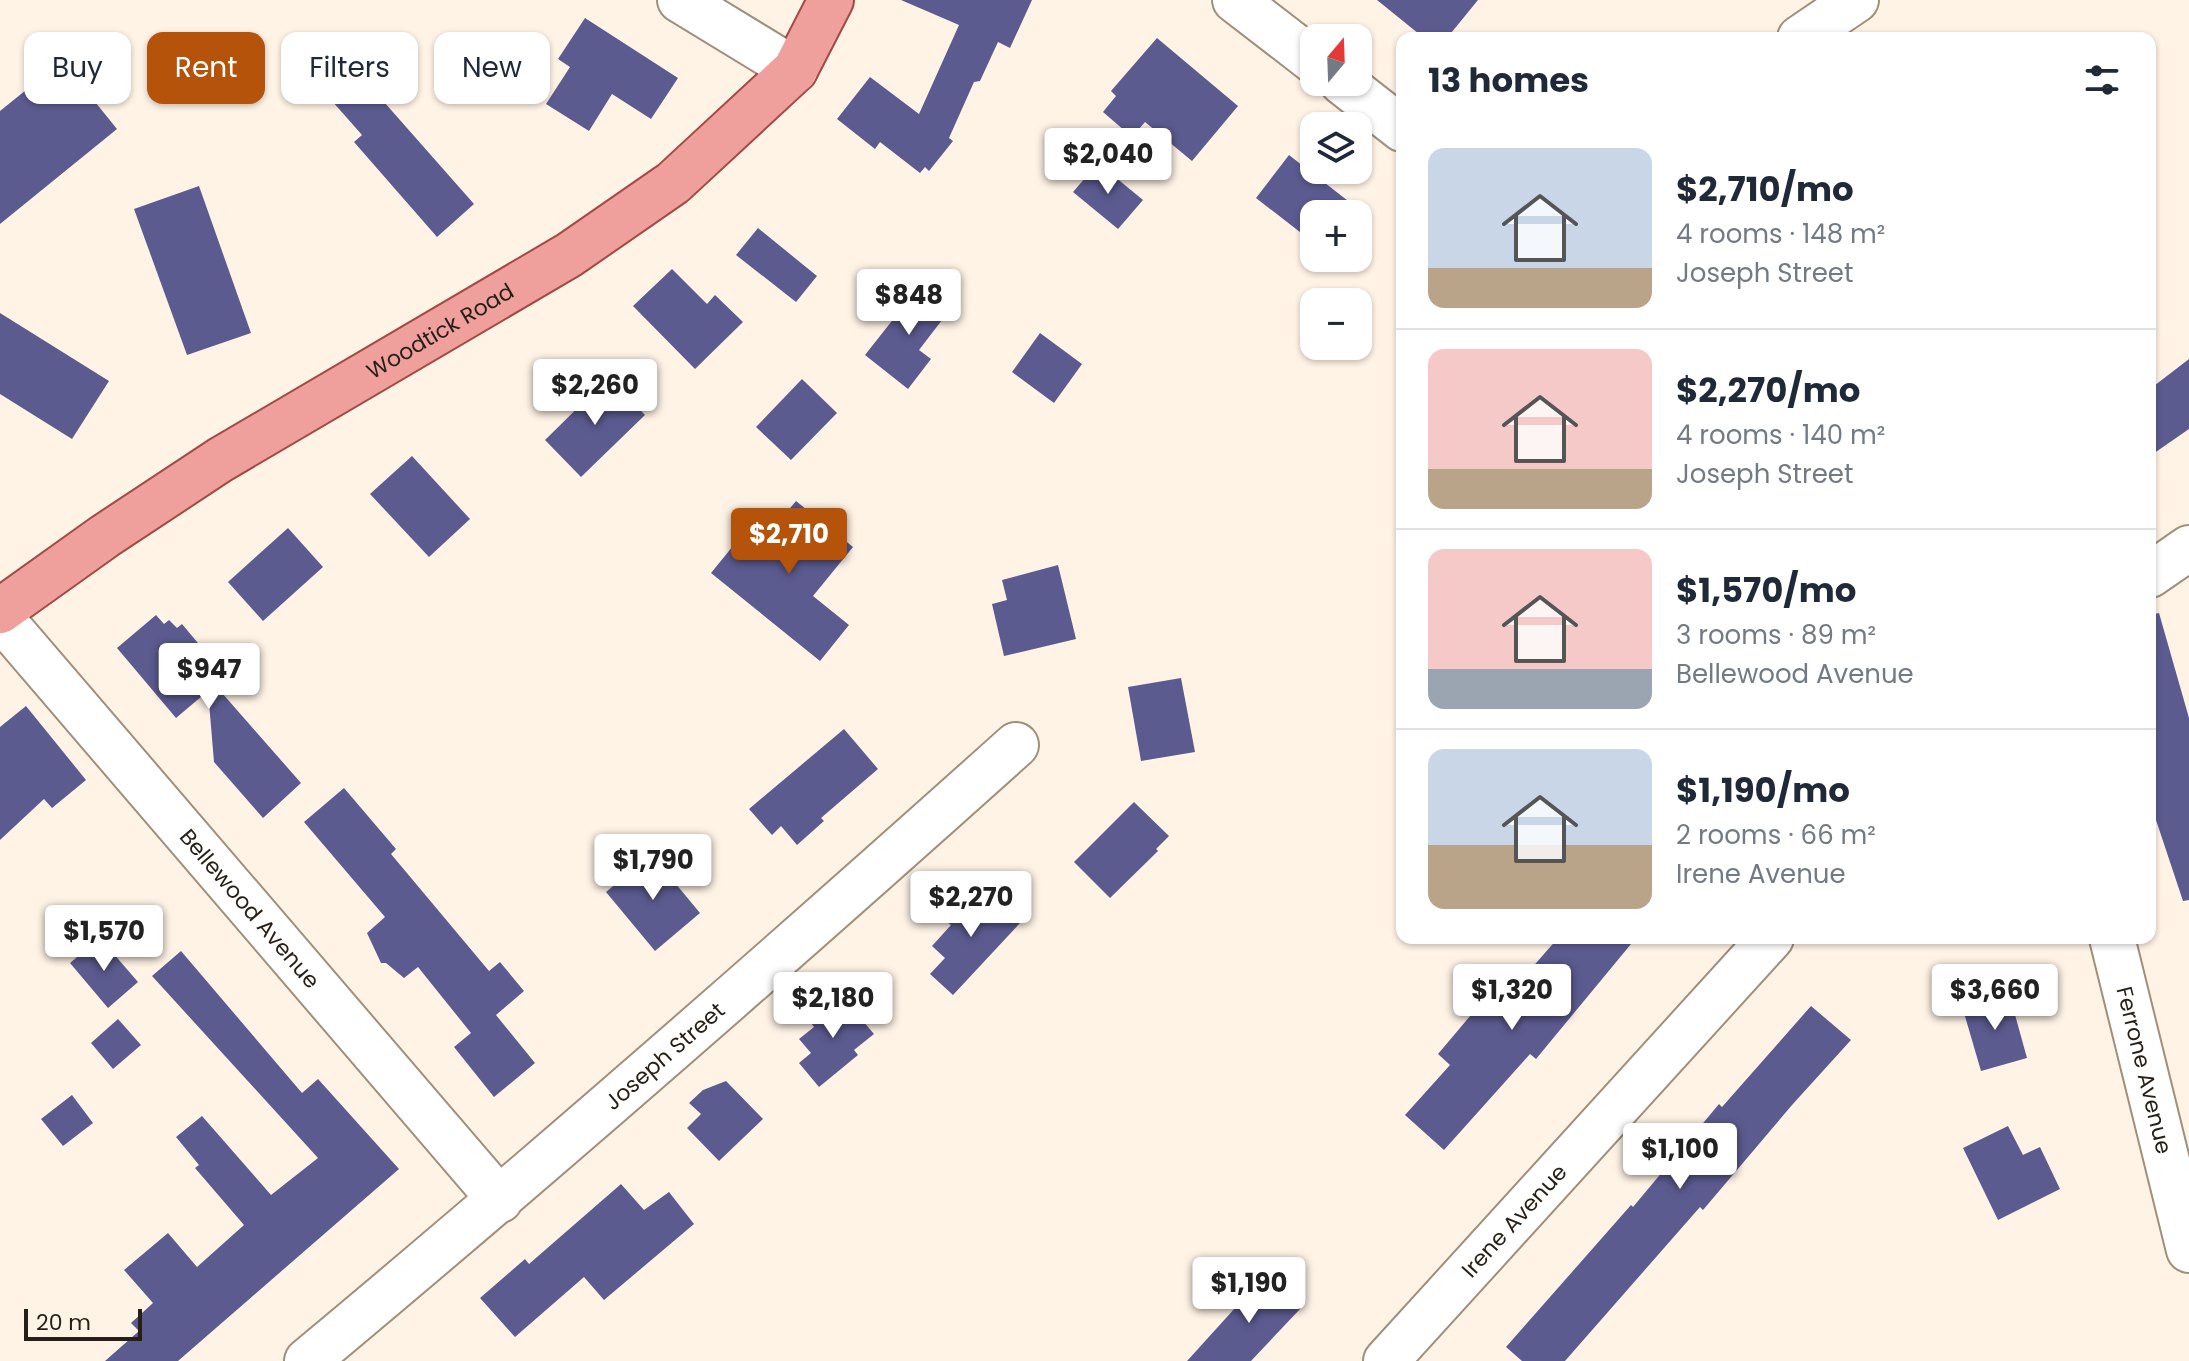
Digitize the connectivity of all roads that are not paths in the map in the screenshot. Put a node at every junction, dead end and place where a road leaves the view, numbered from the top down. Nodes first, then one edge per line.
1 (680, 0) edge
2 (831, 0) edge
3 (1235, 0) edge
4 (1856, 0) edge
5 (1809, 32) edge
6 (1300, 50) edge
7 (795, 70) junction
8 (1360, 96) edge
9 (1396, 124) edge
10 (2189, 548) edge
11 (2156, 571) edge
12 (0, 611) edge
13 (0, 617) edge
14 (1016, 745) dead end
15 (1766, 944) edge
16 (2113, 944) edge
17 (500, 1200) junction
18 (2189, 1250) edge
19 (307, 1361) edge
20 (1386, 1361) edge

1 - 7 street
2 - 7 main road, Woodtick Road
3 - 6 street
4 - 5 street
7 - 12 main road, Woodtick Road
8 - 9 street
10 - 11 street
13 - 17 street, Bellewood Avenue
14 - 17 street, Joseph Street
15 - 20 street, Irene Avenue
16 - 18 street, Ferrone Avenue
17 - 19 street, Joseph Street

